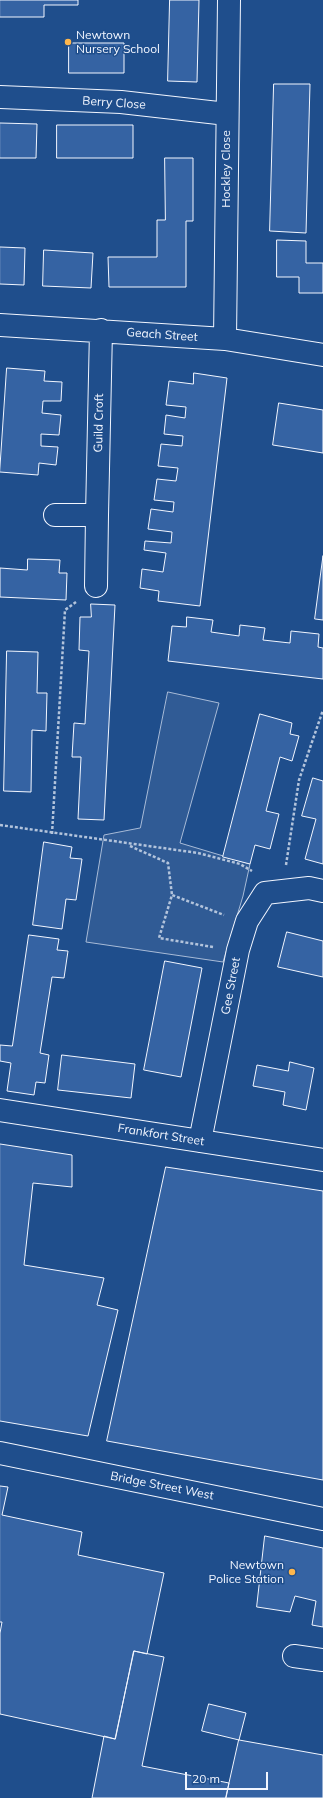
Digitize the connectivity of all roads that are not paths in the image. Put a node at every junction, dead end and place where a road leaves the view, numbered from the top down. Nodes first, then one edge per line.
1 (229, 0) edge
2 (0, 97) edge
3 (227, 114) junction
4 (0, 325) edge
5 (101, 330) junction
6 (225, 339) junction
7 (323, 355) edge
8 (55, 515) dead end
9 (97, 515) junction
10 (96, 586) road end
11 (323, 891) edge
12 (0, 1110) edge
13 (200, 1141) junction
14 (323, 1160) edge
15 (0, 1453) edge
16 (323, 1519) edge
17 (294, 1656) dead end
18 (323, 1660) edge

1 - 3 street, Hockley Close
2 - 3 street, Berry Close
3 - 6 street, Hockley Close
4 - 5 street, Geach Street
5 - 6 street, Geach Street
5 - 9 street, Guild Croft
6 - 7 street, Geach Street
8 - 9 street
9 - 10 street, Guild Croft
11 - 13 street, Gee Street
12 - 13 street, Frankfort Street
13 - 14 street, Frankfort Street
15 - 16 street, Bridge Street West
17 - 18 street

